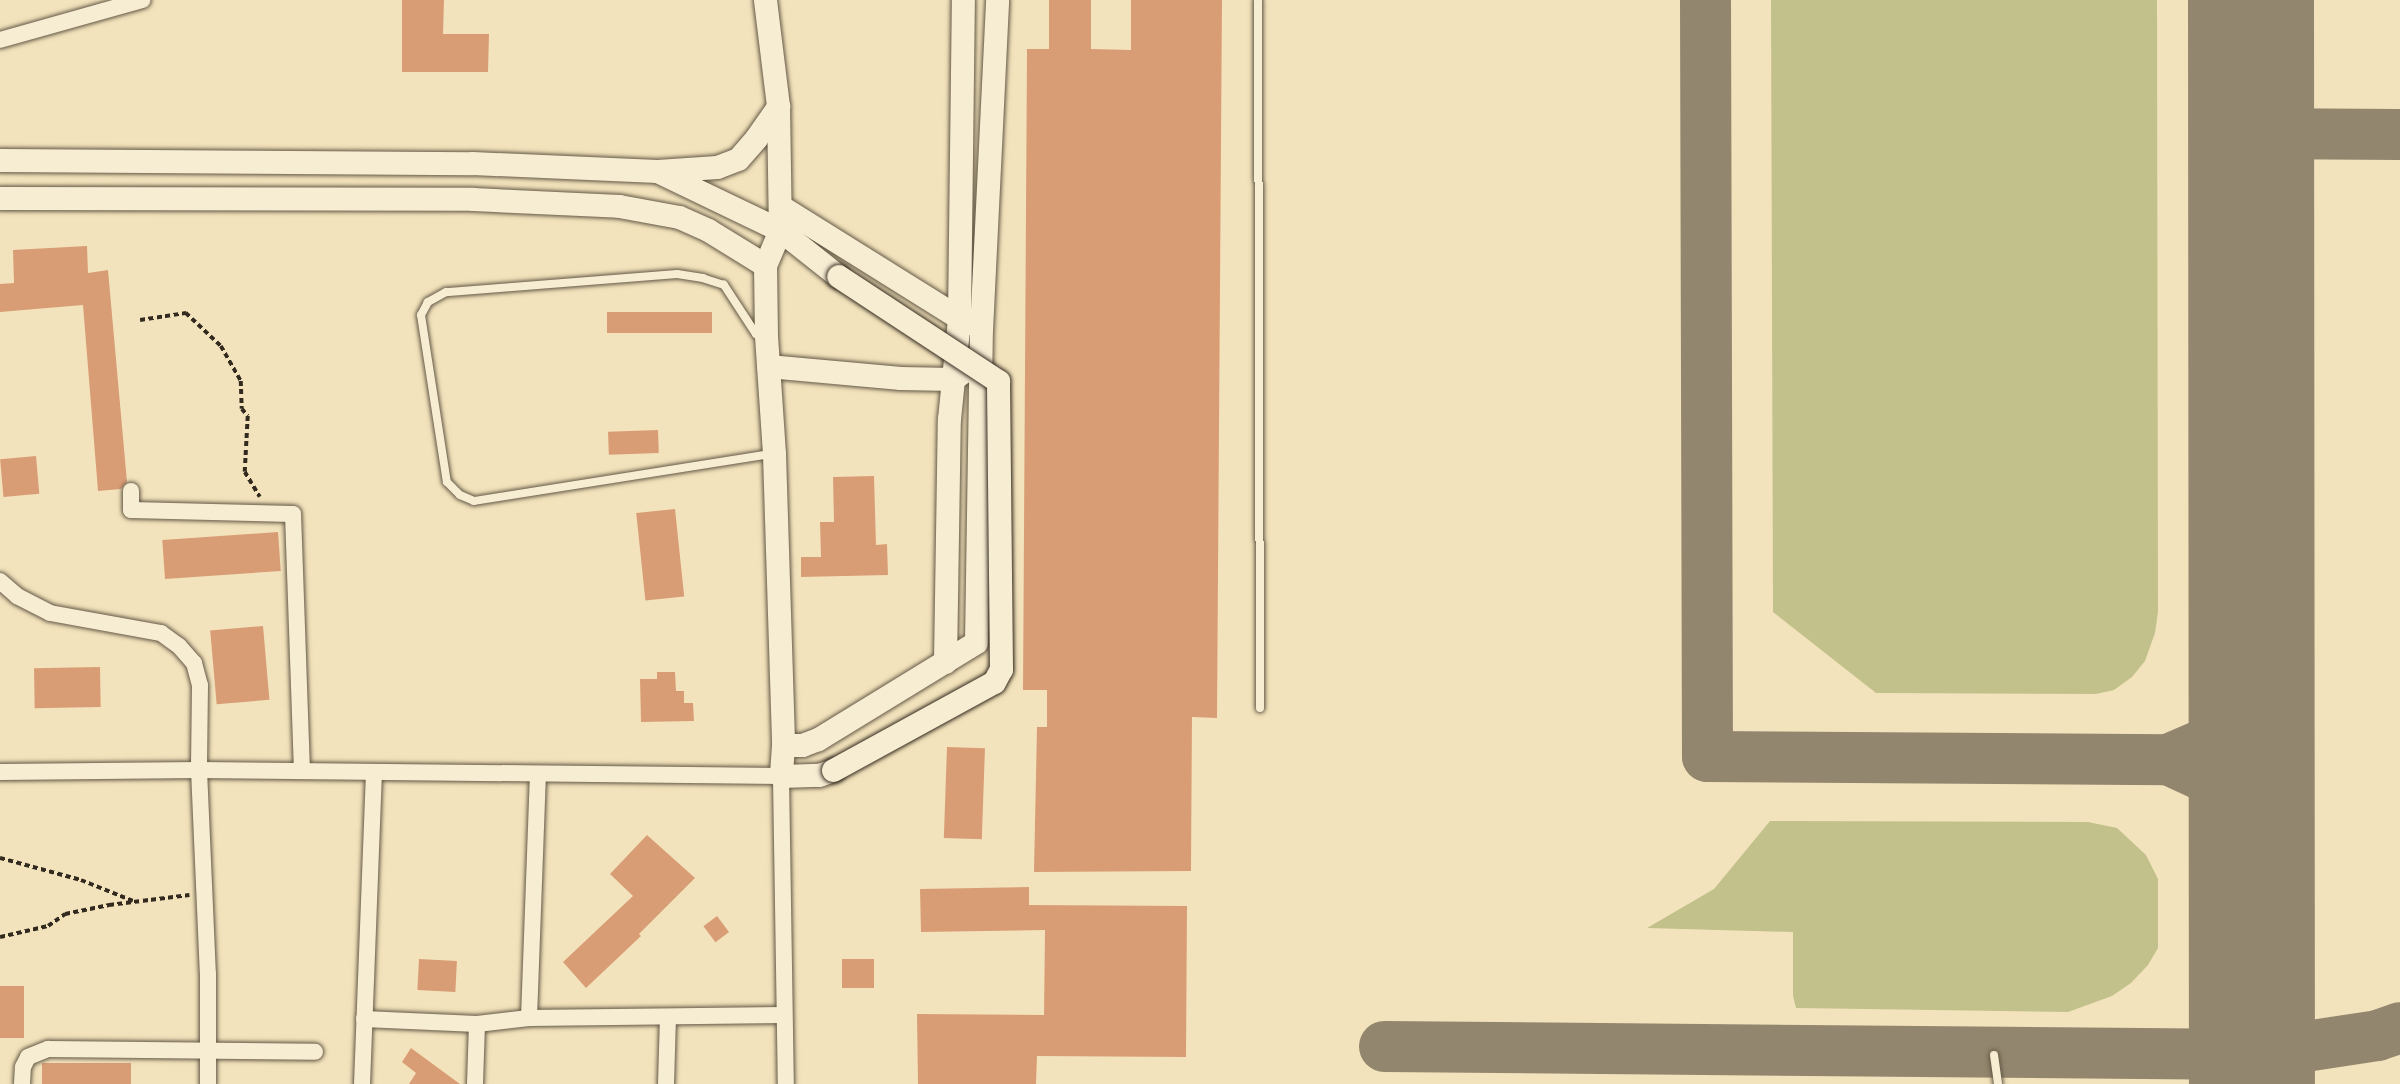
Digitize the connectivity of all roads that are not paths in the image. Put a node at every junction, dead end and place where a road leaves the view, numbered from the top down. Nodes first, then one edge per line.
1 (142, 0) edge
2 (765, 0) edge
3 (963, 0) edge
4 (997, 0) edge
5 (1258, 0) edge
6 (0, 40) edge
7 (778, 106) junction
8 (64, 159) junction
9 (0, 160) edge
10 (472, 163) junction
11 (621, 170) junction
12 (657, 172) junction
13 (65, 197) junction
14 (0, 198) edge
15 (473, 199) junction
16 (619, 206) junction
17 (780, 206) junction
18 (780, 230) junction
19 (765, 265) junction
20 (959, 318) junction
21 (766, 336) junction
22 (768, 366) junction
23 (953, 379) junction
24 (774, 454) junction
25 (131, 491) dead end
26 (0, 581) edge
27 (945, 662) junction
28 (1260, 708) dead end
29 (783, 745) junction
30 (199, 770) junction
31 (302, 771) junction
32 (0, 772) edge
33 (374, 772) junction
34 (538, 774) junction
35 (782, 776) junction
36 (785, 1015) junction
37 (529, 1018) junction
38 (668, 1018) junction
39 (364, 1019) junction
40 (477, 1024) junction
41 (209, 1048) junction
42 (315, 1052) dead end
43 (1994, 1055) dead end
44 (22, 1084) edge
45 (208, 1084) edge
46 (362, 1084) edge
47 (475, 1084) edge
48 (666, 1084) edge
49 (786, 1084) edge
50 (1998, 1084) edge

1 - 6 street
2 - 7 street
3 - 20 street
4 - 27 street
5 - 28 lane
7 - 12 street
7 - 17 street
8 - 9 street
8 - 10 street
8 - 13 street
10 - 11 street
10 - 15 street
11 - 12 street
11 - 16 street
12 - 18 street
13 - 14 street
13 - 15 street
15 - 16 street
16 - 19 street
17 - 18 street
17 - 20 street
18 - 19 street
18 - 35 street, bridge
19 - 21 street
20 - 23 street
21 - 22 street
21 - 24 lane
22 - 23 street
22 - 24 street
23 - 27 street
24 - 29 street
25 - 31 street
26 - 30 street
27 - 29 street
29 - 35 street
30 - 31 street
30 - 32 street
30 - 41 street
31 - 33 street
33 - 34 street
33 - 39 street
34 - 35 street
34 - 37 street
35 - 36 street
36 - 38 street
36 - 49 street
37 - 38 street
37 - 40 street
38 - 48 street
39 - 40 street
39 - 46 street
40 - 47 street
41 - 42 street
41 - 44 street
41 - 45 street
43 - 50 lane

